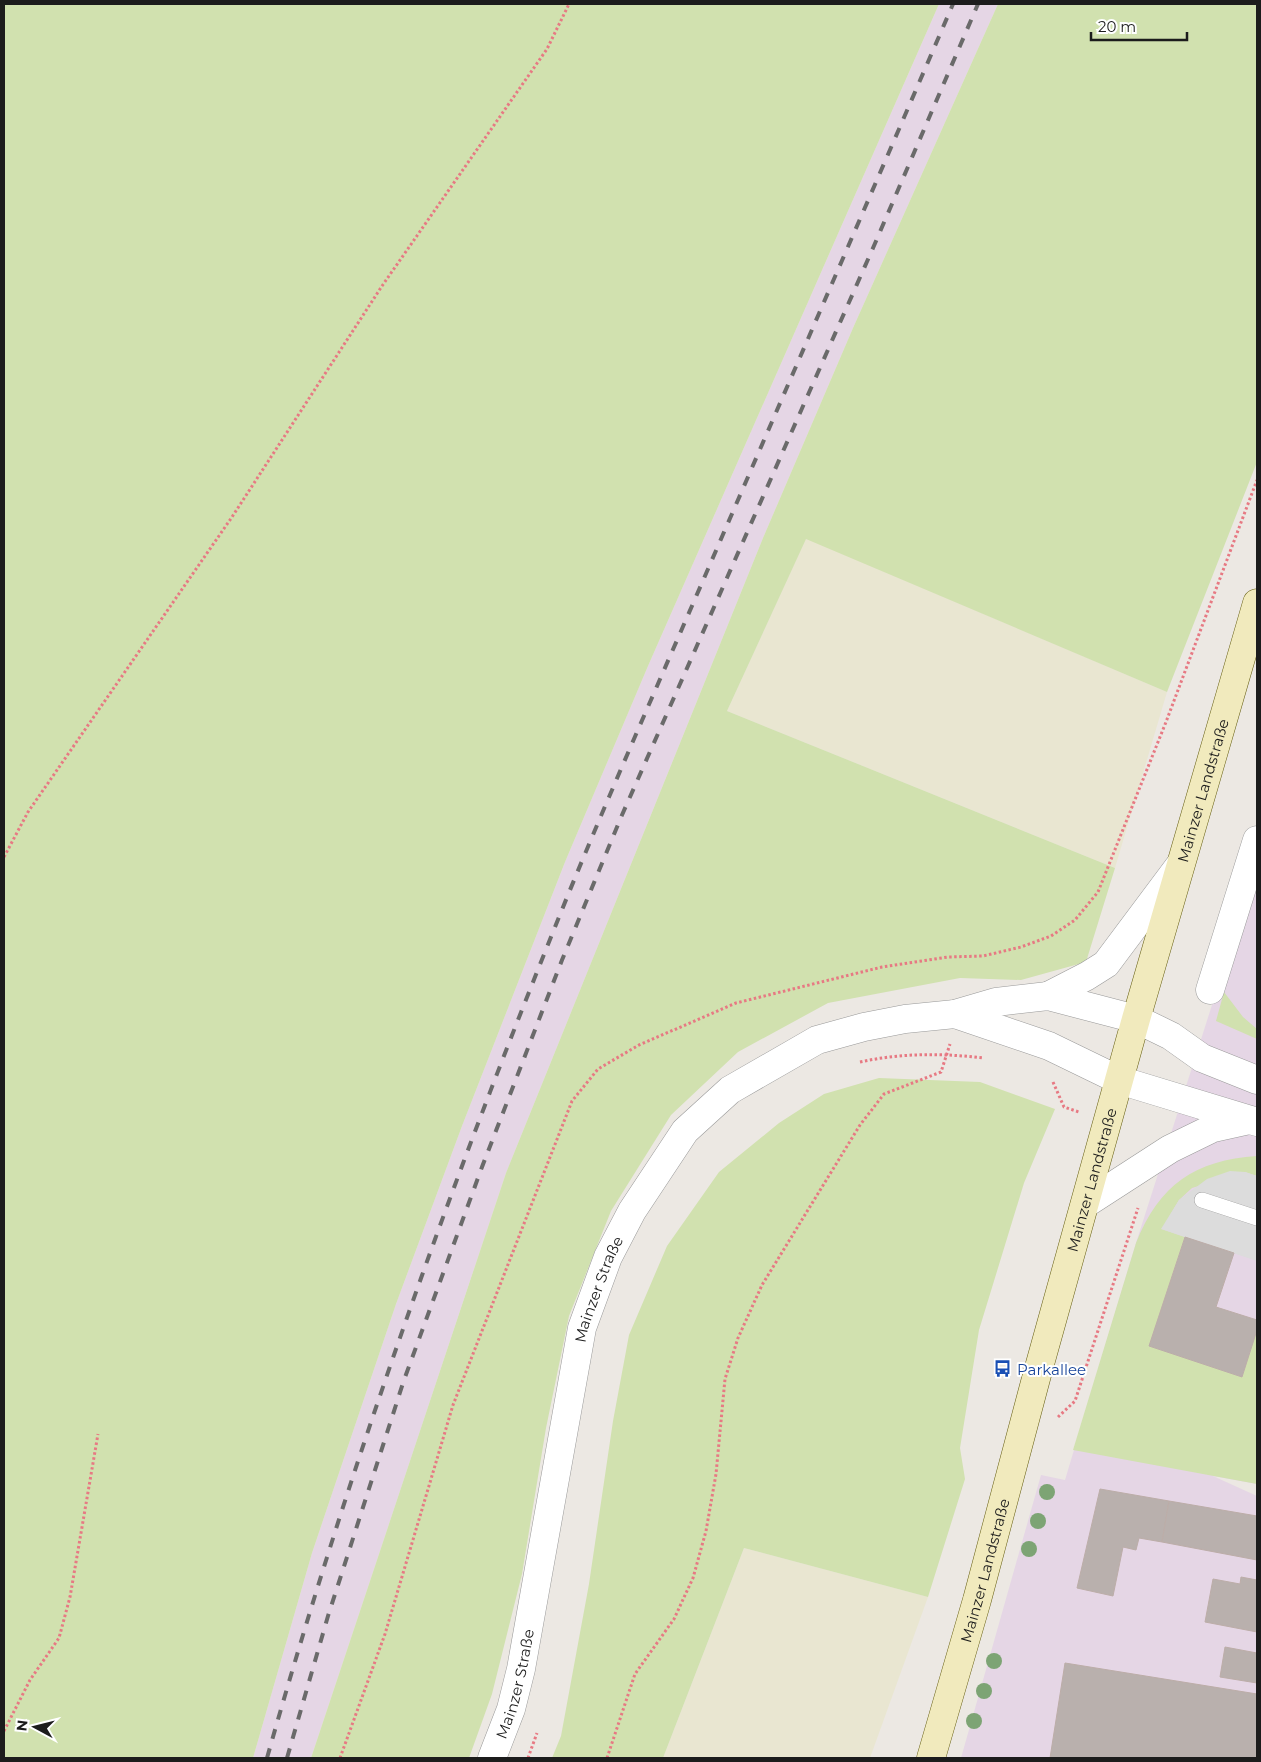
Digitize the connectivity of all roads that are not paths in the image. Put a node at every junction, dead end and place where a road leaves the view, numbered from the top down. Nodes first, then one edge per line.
1 (1257, 604) edge
2 (1257, 840) edge
3 (1181, 864) junction
4 (1210, 990) dead end
5 (1048, 996) junction
6 (955, 1014) junction
7 (1136, 1019) junction
8 (1120, 1080) junction
9 (1257, 1080) edge
10 (1254, 1121) edge
11 (1202, 1200) dead end
12 (1085, 1204) junction
13 (1257, 1218) edge
14 (492, 1758) edge
15 (930, 1758) edge

1 - 3 main road, Mainzer Landstraße
2 - 4 street
3 - 5 street
3 - 7 main road, Mainzer Landstraße
5 - 6 street
5 - 7 street
6 - 8 street
6 - 14 street, Mainzer Straße
7 - 8 main road, Mainzer Landstraße
7 - 9 street
8 - 10 street
8 - 12 main road, Mainzer Landstraße
10 - 12 street
11 - 13 lane
12 - 15 main road, Mainzer Landstraße

